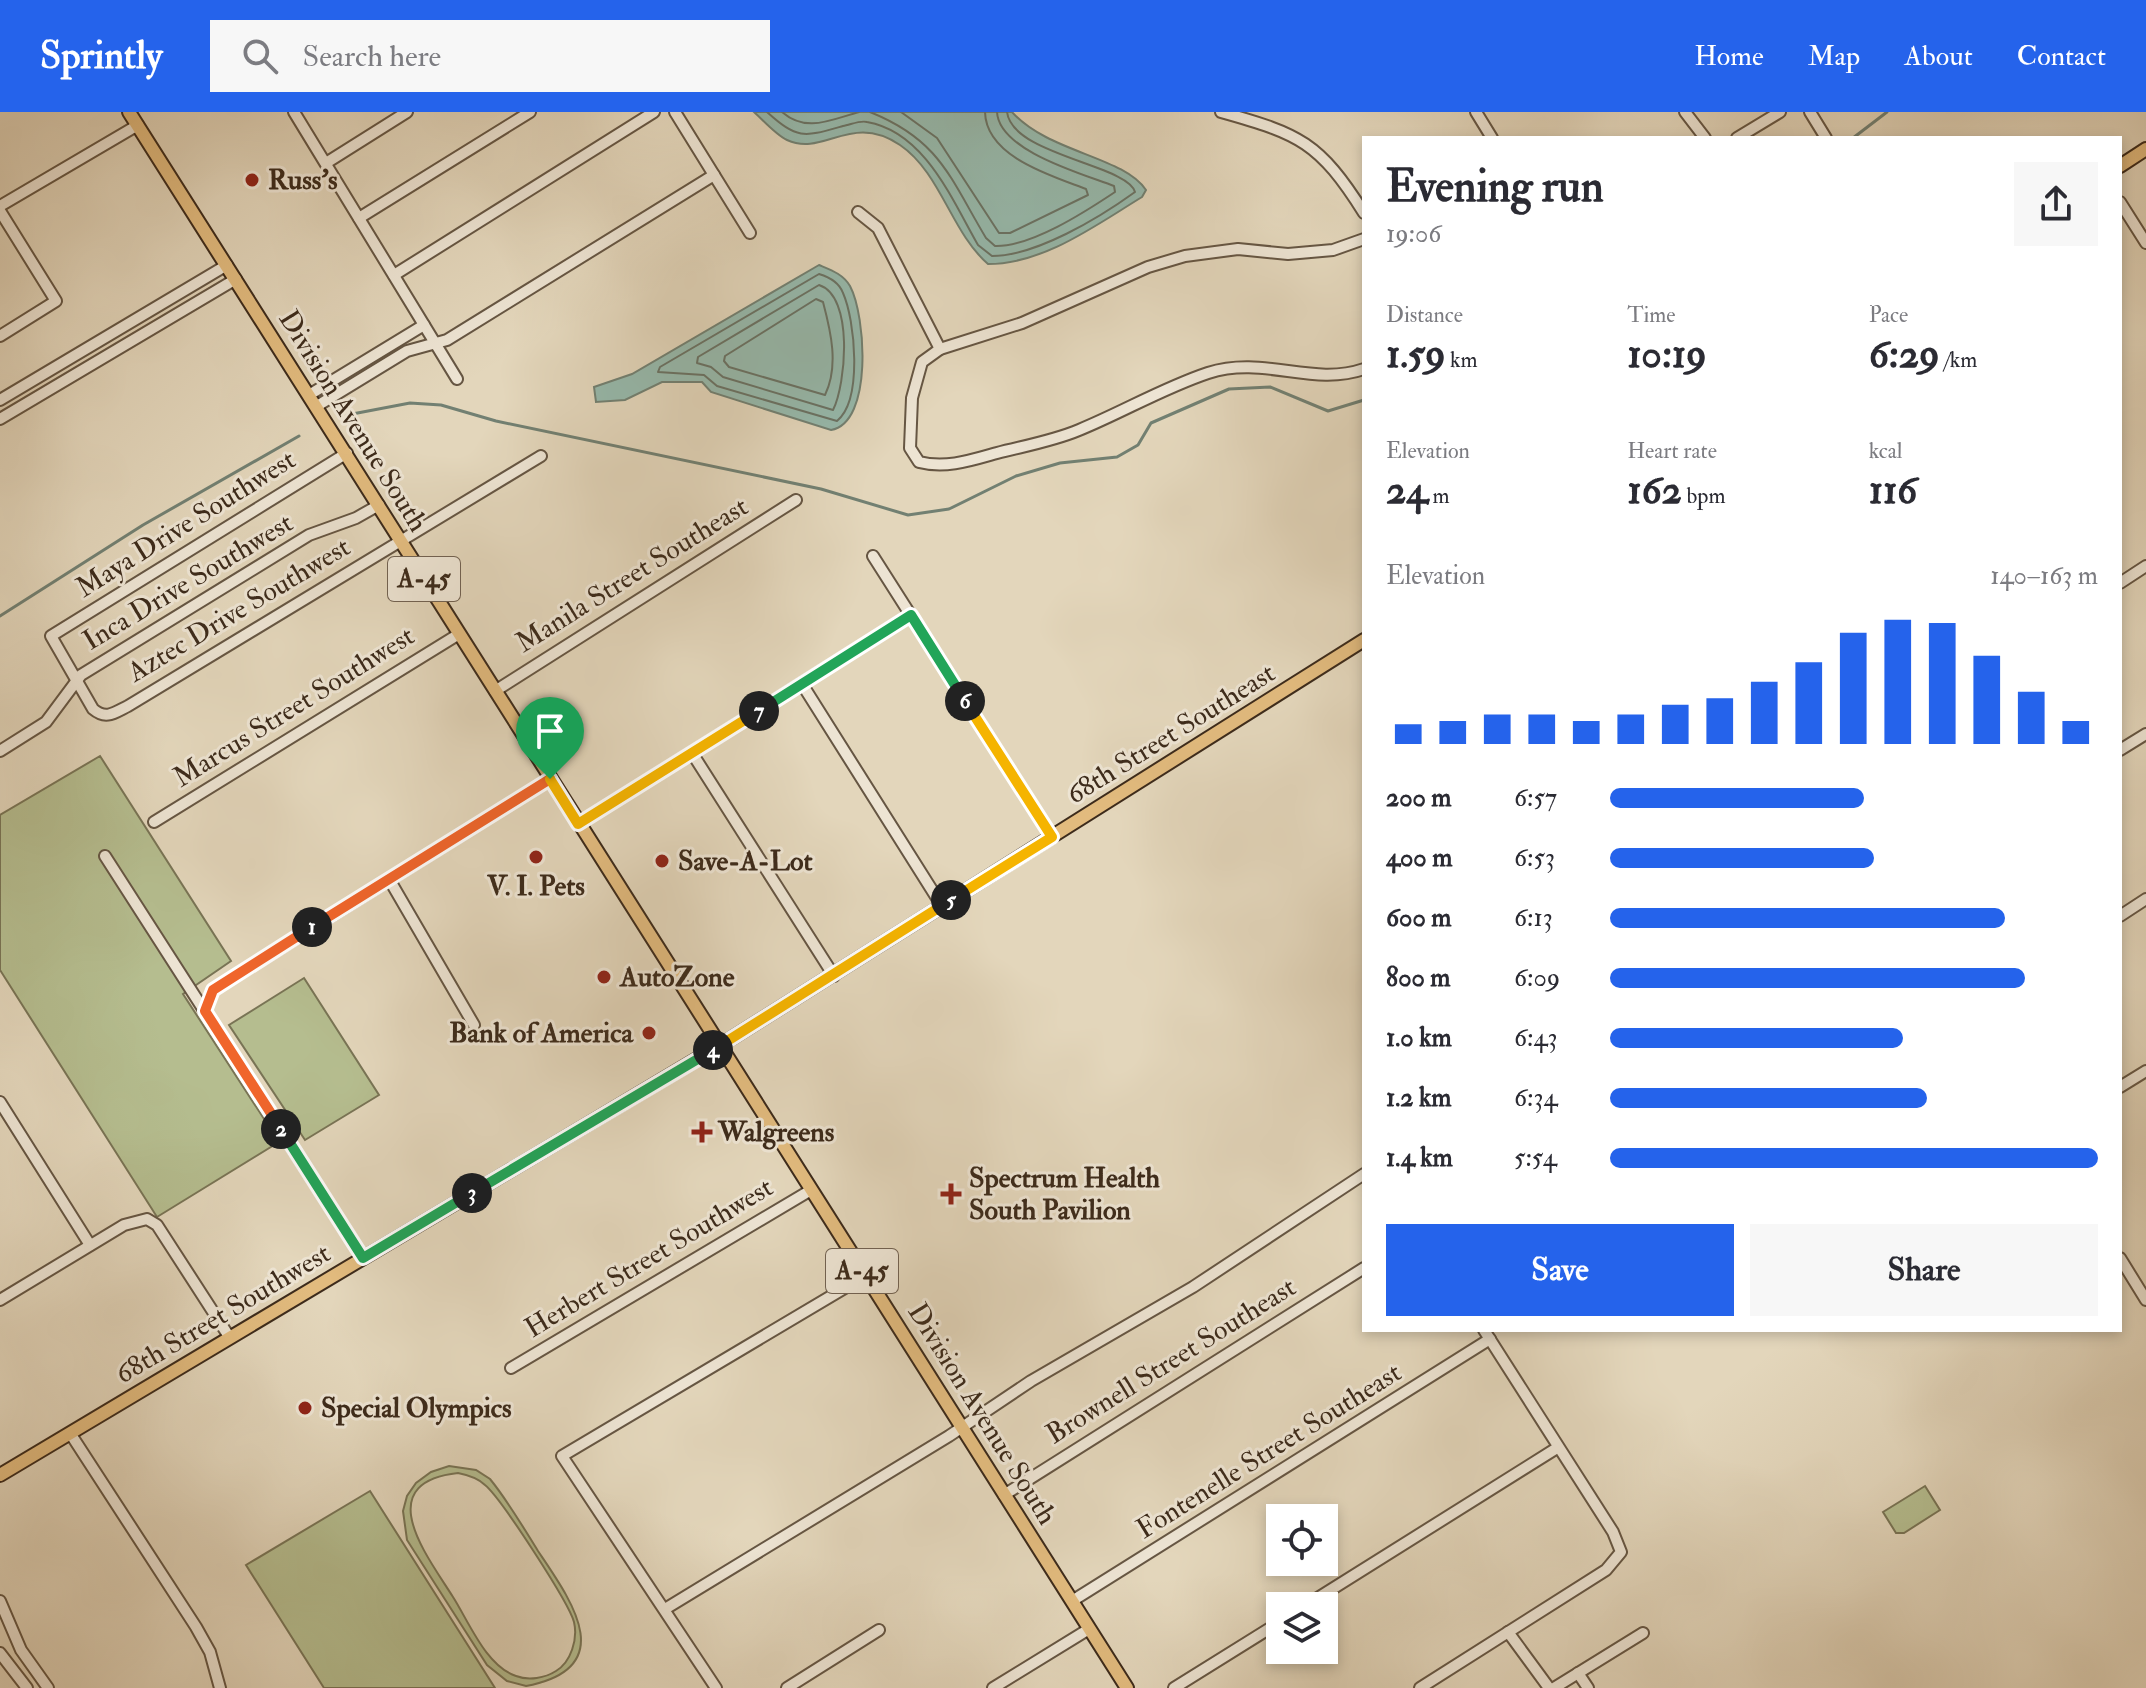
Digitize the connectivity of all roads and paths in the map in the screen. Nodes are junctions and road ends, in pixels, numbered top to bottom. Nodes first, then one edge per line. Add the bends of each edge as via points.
1 (129, 112) edge
2 (294, 112) edge
3 (407, 112) edge
4 (530, 112) edge
5 (654, 112) edge
6 (675, 112) edge
7 (1221, 112) edge
8 (1476, 112) edge
9 (1685, 112) edge
10 (1780, 112) edge
11 (1810, 112) edge
12 (138, 125) junction
13 (1491, 136) edge
14 (1703, 136) edge
15 (1740, 136) edge
16 (1825, 136) edge
17 (2146, 149) edge
18 (326, 163) junction
19 (2122, 165) edge
20 (714, 175) junction
21 (2122, 205) edge
22 (0, 208) edge
23 (1362, 210) edge
24 (858, 212) dead end
25 (359, 218) junction
26 (750, 233) dead end
27 (1362, 240) edge
28 (2146, 243) edge
29 (227, 265) junction
30 (394, 275) junction
31 (236, 279) junction
32 (424, 325) junction
33 (0, 336) edge
34 (435, 344) junction
35 (940, 349) junction
36 (1362, 370) edge
37 (457, 379) dead end
38 (309, 395) junction
39 (0, 400) edge
40 (317, 406) junction
41 (0, 419) edge
42 (347, 453) junction
43 (541, 456) dead end
44 (796, 500) dead end
45 (379, 505) junction
46 (401, 541) junction
47 (873, 556) dead end
48 (2146, 566) edge
49 (2122, 582) edge
50 (911, 615) junction
51 (459, 634) junction
52 (1362, 641) edge
53 (75, 682) junction
54 (802, 684) junction
55 (495, 691) junction
56 (2146, 734) edge
57 (2122, 749) edge
58 (0, 751) edge
59 (692, 753) junction
60 (550, 779) junction
61 (154, 822) dead end
62 (578, 824) junction
63 (1052, 837) junction
64 (105, 856) dead end
65 (389, 879) junction
66 (2146, 899) edge
67 (942, 906) junction
68 (2122, 915) edge
69 (834, 976) junction
70 (205, 1011) junction
71 (474, 1025) dead end
72 (718, 1047) junction
73 (2146, 1071) edge
74 (2122, 1086) edge
75 (0, 1102) edge
76 (1362, 1175) edge
77 (811, 1190) junction
78 (90, 1245) junction
79 (363, 1258) junction
80 (2122, 1261) edge
81 (1362, 1269) edge
82 (865, 1276) junction
83 (0, 1300) edge
84 (2146, 1300) edge
85 (1487, 1334) edge
86 (230, 1338) junction
87 (511, 1368) dead end
88 (960, 1428) junction
89 (70, 1433) junction
90 (1557, 1448) junction
91 (0, 1475) edge
92 (1004, 1495) junction
93 (1327, 1592) edge
94 (0, 1601) edge
95 (1072, 1601) junction
96 (665, 1609) junction
97 (1089, 1629) junction
98 (879, 1630) dead end
99 (1266, 1631) edge
100 (1508, 1632) junction
101 (1643, 1633) dead end
102 (13, 1634) junction
103 (0, 1640) edge
104 (0, 1653) edge
105 (1578, 1673) junction
106 (27, 1688) edge
107 (48, 1688) edge
108 (220, 1688) edge
109 (716, 1688) edge
110 (787, 1688) edge
111 (993, 1688) edge
112 (1127, 1688) edge
113 (1174, 1688) edge
114 (1420, 1688) edge
115 (1551, 1688) edge
116 (1588, 1688) edge

1 - 12 main road, Division Avenue South / A-45
2 - 18 street
3 - 18 street
4 - 25 street
5 - 30 street
6 - 20 street
7 - 23 street via 1277,128 1314,147
8 - 13 street
9 - 14 street
10 - 15 street
11 - 16 street
12 - 22 street
12 - 29 main road, Division Avenue South / A-45
17 - 19 main road
18 - 25 street
20 - 26 street
20 - 34 street
21 - 28 street
22 - 33 street via 56,301
24 - 35 street via 878,228
25 - 30 street
27 - 35 street via 1333,250 1288,254 1238,249 1185,256 1022,323
29 - 31 main road, Division Avenue South / A-45
29 - 39 street
30 - 32 street
31 - 38 main road, Division Avenue South / A-45
31 - 41 street
32 - 34 street
32 - 38 street
34 - 37 street
34 - 40 street via 407,351
35 - 36 street via 922,362 908,429 914,458 928,465 956,464 1077,432 1212,372 1260,365 1303,374 1344,375
38 - 40 main road, Division Avenue South / A-45
40 - 42 main road, Division Avenue South / A-45
42 - 45 main road, Division Avenue South / A-45
42 - 53 street, Maya Drive Southwest via 51,636
43 - 46 street, Aztec Drive Southwest
44 - 55 street, Manila Street Southeast
45 - 46 main road, Division Avenue South / A-45
45 - 53 street, Inca Drive Southwest via 309,535
46 - 51 main road, Division Avenue South / A-45
46 - 53 street, Aztec Drive Southwest via 109,716 101,716
47 - 50 street
48 - 49 street
50 - 54 street
50 - 63 street
51 - 55 main road, Division Avenue South / A-45
51 - 61 street, Marcus Street Southwest
52 - 63 main road, 68th Street Southeast
53 - 58 street, Inca Drive Southwest via 46,722
54 - 59 street
54 - 67 street
55 - 60 main road, Division Avenue South / A-45
56 - 57 street
59 - 62 street
59 - 69 street
60 - 62 main road, Division Avenue South / A-45
60 - 65 street
62 - 72 main road, Division Avenue South / A-45
63 - 67 main road, 68th Street Southeast
64 - 70 street
65 - 70 street via 213,990
65 - 71 street
66 - 68 street
67 - 69 main road, 68th Street Southeast
69 - 72 main road, 68th Street Southeast
70 - 79 street
72 - 77 main road, Division Avenue South / A-45
72 - 79 main road, 68th Street Southwest
73 - 74 street
75 - 78 street
76 - 88 street via 1193,1287
77 - 82 main road, Division Avenue South / A-45
77 - 87 street, Herbert Street Southwest
78 - 83 street
78 - 86 street via 124,1225 147,1219 164,1234
79 - 86 main road, 68th Street Southwest
80 - 84 street
81 - 92 street, Brownell Street Southeast
82 - 88 main road, Division Avenue South / A-45
82 - 96 street via 562,1456
85 - 90 street
85 - 95 street, Fontenelle Street Southeast
86 - 89 main road, 68th Street Southwest
88 - 92 main road, Division Avenue South / A-45
88 - 96 street
89 - 91 main road, 68th Street Southwest
89 - 108 street via 196,1627
90 - 93 street
90 - 100 street via 1621,1552 1606,1570
92 - 95 main road, Division Avenue South / A-45
94 - 102 street
95 - 97 main road, Division Avenue South / A-45
96 - 109 street
97 - 111 street
97 - 112 main road, Division Avenue South / A-45
98 - 110 street
99 - 113 street
100 - 114 street
100 - 115 street
101 - 105 street
102 - 103 street
102 - 107 street
104 - 106 street
105 - 115 street
105 - 116 street

